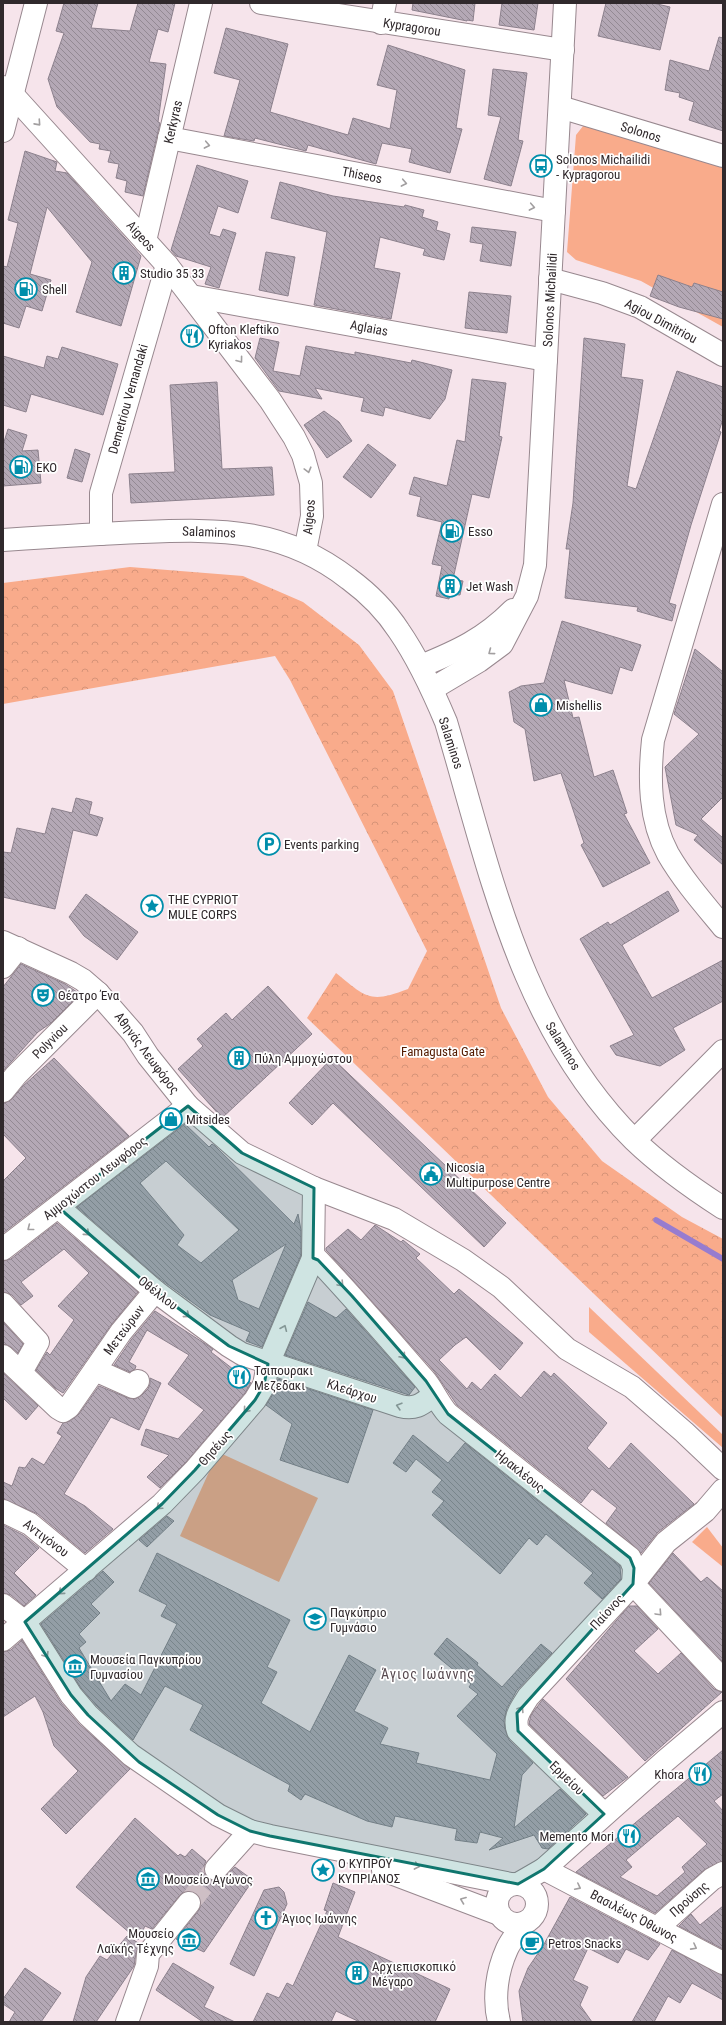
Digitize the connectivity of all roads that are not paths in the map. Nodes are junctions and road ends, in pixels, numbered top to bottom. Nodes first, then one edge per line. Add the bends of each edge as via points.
1 (36, 3) edge
2 (201, 3) edge
3 (261, 3) edge
4 (565, 3) edge
5 (383, 13) edge
6 (563, 50) junction
7 (7, 91) edge
8 (560, 107) junction
9 (3, 131) edge
10 (169, 138) junction
11 (723, 156) edge
12 (554, 211) junction
13 (145, 241) junction
14 (167, 265) junction
15 (550, 279) junction
16 (191, 296) junction
17 (723, 354) edge
18 (546, 360) junction
19 (723, 504) edge
20 (101, 534) junction
21 (3, 540) edge
22 (716, 549) edge
23 (305, 551) junction
24 (527, 596) junction
25 (421, 666) junction
26 (432, 690) junction
27 (723, 927) edge
28 (10, 945) edge
29 (3, 967) edge
30 (98, 993) junction
31 (723, 1051) edge
32 (3, 1091) edge
33 (188, 1106) junction
34 (635, 1140) junction
35 (314, 1188) junction
36 (58, 1207) junction
37 (723, 1208) edge
38 (3, 1249) edge
39 (313, 1258) junction
40 (155, 1291) junction
41 (3, 1304) edge
42 (3, 1356) edge
43 (268, 1364) junction
44 (95, 1370) junction
45 (21, 1372) junction
46 (138, 1382) dead end
47 (434, 1395) junction
48 (723, 1469) edge
49 (723, 1490) edge
50 (3, 1512) edge
51 (86, 1570) junction
52 (632, 1584) junction
53 (3, 1605) edge
54 (26, 1622) junction
55 (3, 1640) edge
56 (723, 1680) edge
57 (723, 1712) edge
58 (529, 1741) joint
59 (604, 1814) junction
60 (250, 1831) junction
61 (324, 1848) junction
62 (216, 1869) tunnel mouth
63 (544, 1869) junction
64 (723, 1873) edge
65 (515, 1884) junction
66 (537, 1901) junction
67 (189, 1904) tunnel mouth
68 (509, 1919) junction
69 (657, 1928) junction
70 (723, 1963) edge
71 (127, 2022) edge
72 (499, 2022) edge

1 - 7 street
2 - 10 street, Kerkyras
3 - 5 street, Kypragorou
4 - 6 street, Solonos Michailidi
5 - 6 street, Kypragorou
6 - 8 street, Solonos Michailidi
7 - 9 street
7 -> 13 street, Aigeos
8 - 11 street, Solonos
8 - 12 street, Solonos Michailidi
10 -> 12 street, Thiseos
10 - 13 street, Kerkyras
12 - 15 street, Solonos Michailidi
13 - 14 street, Aigeos
14 - 16 street, Aigeos
14 - 20 street, Demetriou Vernandaki via 101,493
15 - 17 street, Agiou Dimitriou via 602,293 640,307
15 - 18 street, Solonos Michailidi
16 - 18 street, Aglaias
16 -> 23 street, Aigeos via 270,400 303,455 310,479 312,501
18 - 24 street, Solonos Michailidi via 535,565
19 - 22 street
20 - 21 street, Salaminos
20 - 23 street, Salaminos via 179,531 235,533 283,542
22 - 27 street via 653,740 650,773 658,829 668,853
23 - 25 street, Salaminos via 321,558 339,571 380,606 399,630
24 - 25 street via 498,625 466,647
24 -> 26 street, Solonos Michailidi via 502,644
25 - 26 street, Salaminos
26 - 34 street, Salaminos via 446,722 510,936 536,1001 553,1034 586,1083 608,1112
28 - 29 street
28 - 30 street, Αθηνάς Λεωφόρος via 71,973
30 - 32 street, Polyviou
30 - 33 street, Αθηνάς Λεωφόρος via 133,1033
31 - 34 street
33 - 35 street, Αθηνάς Λεωφόρος via 242,1153
33 - 36 street, Αμμοχώστου Λεωφόρος
34 - 37 street, Salaminos via 685,1183
35 - 39 street, Θησέως
35 - 48 street, Αθηνάς Λεωφόρος via 394,1219 501,1286 567,1349 632,1387
36 -> 38 street, Αμμοχώστου Λεωφόρος
36 -> 40 street, Οθέλλου
43 -> 39 street, Θησέως
39 -> 47 street, Ηρακλέους via 318,1260 352,1296 426,1381
40 -> 43 street, Οθέλλου via 229,1346
40 - 44 street, Μετεώρων via 121,1332
41 - 45 street via 38,1342
42 - 45 street, Μετεώρων
47 -> 43 street, Κλεάρχου via 417,1407 410,1408
43 -> 51 street, Θησέως via 264,1385 255,1400 195,1470 162,1504
44 - 45 street, Μετεώρων via 69,1407 63,1411
44 - 46 street, Μετεώρων via 133,1387
47 - 52 street, Ηρακλέους via 448,1414 630,1558 634,1568
49 - 52 street, Παίονος via 705,1511 666,1542
50 - 51 street, Αντιγόνου via 30,1524
51 -> 54 street, Θησέως
52 -> 56 street
58 -> 52 street, Παίονος via 518,1731 515,1723 517,1713 528,1697
53 - 54 street
54 - 55 street, Θησέως
54 -> 60 street via 71,1695 88,1715 218,1815
57 - 59 street
58 - 59 street, Ερμείου
59 - 63 street
60 - 61 street
60 - 62 street
61 -> 65 street
68 -> 61 street
63 - 65 street
63 - 66 street
63 -> 69 street, Βασιλέως Όθωνος
64 - 69 street, Προύσης via 712,1879
65 - 66 street via 531,1889
65 - 68 street via 505,1887 497,1899
66 - 68 street via 534,1914
67 - 71 street via 148,1954 147,1966
68 - 72 street via 507,1948 498,1979 496,2000
69 -> 70 street, Βασιλέως Όθωνος

